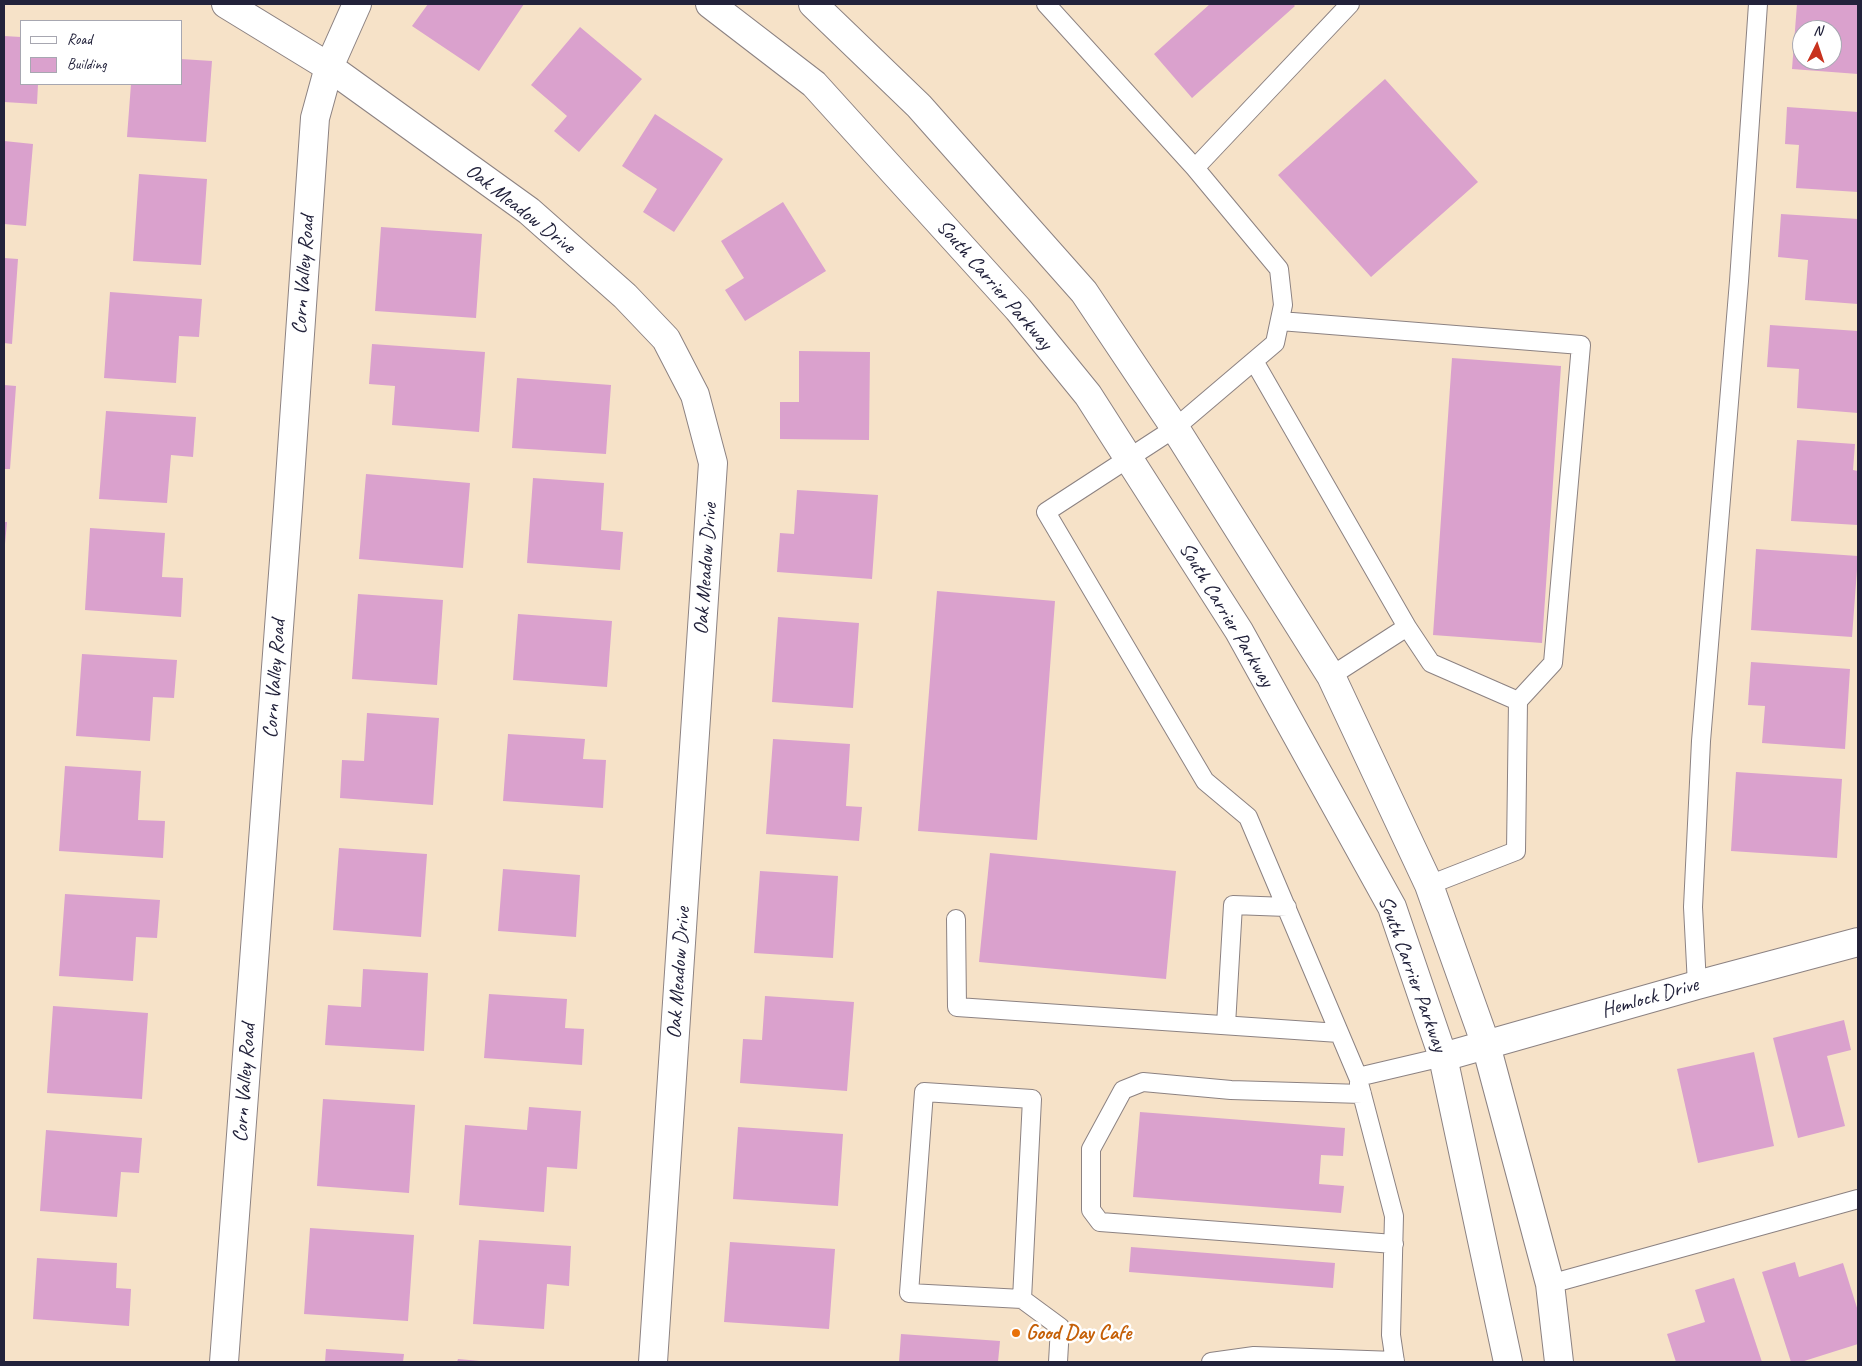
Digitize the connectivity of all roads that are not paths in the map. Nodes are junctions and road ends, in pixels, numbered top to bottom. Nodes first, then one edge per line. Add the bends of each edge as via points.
1 (226, 4) edge
2 (358, 4) edge
3 (710, 4) edge
4 (1046, 4) edge
5 (1350, 4) edge
6 (1758, 4) edge
7 (816, 5) edge
8 (329, 66) junction
9 (1195, 168) junction
10 (1280, 321) junction
11 (1254, 361) junction
12 (1175, 428) junction
13 (1128, 458) junction
14 (1407, 627) junction
15 (1331, 676) junction
16 (1518, 701) junction
17 (1429, 885) junction
18 (1287, 908) junction
19 (956, 919) dead end
20 (1858, 942) edge
21 (1697, 985) junction
22 (1226, 1025) junction
23 (1339, 1033) junction
24 (1486, 1045) junction
25 (1443, 1057) junction
26 (1358, 1077) junction
27 (1362, 1094) junction
28 (1858, 1199) edge
29 (1394, 1244) junction
30 (1550, 1284) junction
31 (1022, 1299) junction
32 (224, 1362) edge
33 (653, 1362) edge
34 (1058, 1362) edge
35 (1212, 1362) edge
36 (1395, 1362) edge
37 (1508, 1362) edge
38 (1559, 1362) edge

1 - 8 street, Oak Meadow Drive
2 - 8 street, Corn Valley Road
3 - 13 street, South Carrier Parkway via 814,84 1018,309 1088,395
4 - 9 lane
5 - 9 lane
6 - 21 lane via 1701,741 1693,907
7 - 12 street via 919,106 1084,292
8 - 32 street, Corn Valley Road via 314,118
8 - 33 street, Oak Meadow Drive via 529,211 625,296 666,339 695,395 713,463
9 - 10 lane via 1279,269 1283,305
10 - 11 lane via 1275,343
10 - 16 lane via 1581,345 1552,663
11 - 12 lane
11 - 14 lane
12 - 13 lane
12 - 15 street
13 - 18 lane via 1046,512 1205,781 1248,817
13 - 25 street, South Carrier Parkway via 1239,631 1392,907
14 - 15 lane
14 - 16 lane via 1432,663
15 - 17 street
16 - 17 lane via 1516,851
17 - 24 street
18 - 22 lane via 1234,905
18 - 23 lane
19 - 22 lane via 957,1007
20 - 21 street, Hemlock Drive
21 - 24 street, Hemlock Drive
22 - 23 lane
23 - 26 lane
24 - 25 street, Hemlock Drive
24 - 30 street
25 - 26 lane
25 - 37 street, South Carrier Parkway
26 - 27 lane
27 - 29 lane via 1394,1216
27 - 29 lane via 1231,1090 1143,1082 1123,1090 1091,1149 1090,1210 1100,1222
28 - 30 lane
29 - 36 lane via 1391,1335
30 - 38 street
31 - 31 lane via 1032,1098 924,1092 908,1293
31 - 34 lane via 1060,1327
35 - 36 lane via 1254,1356

